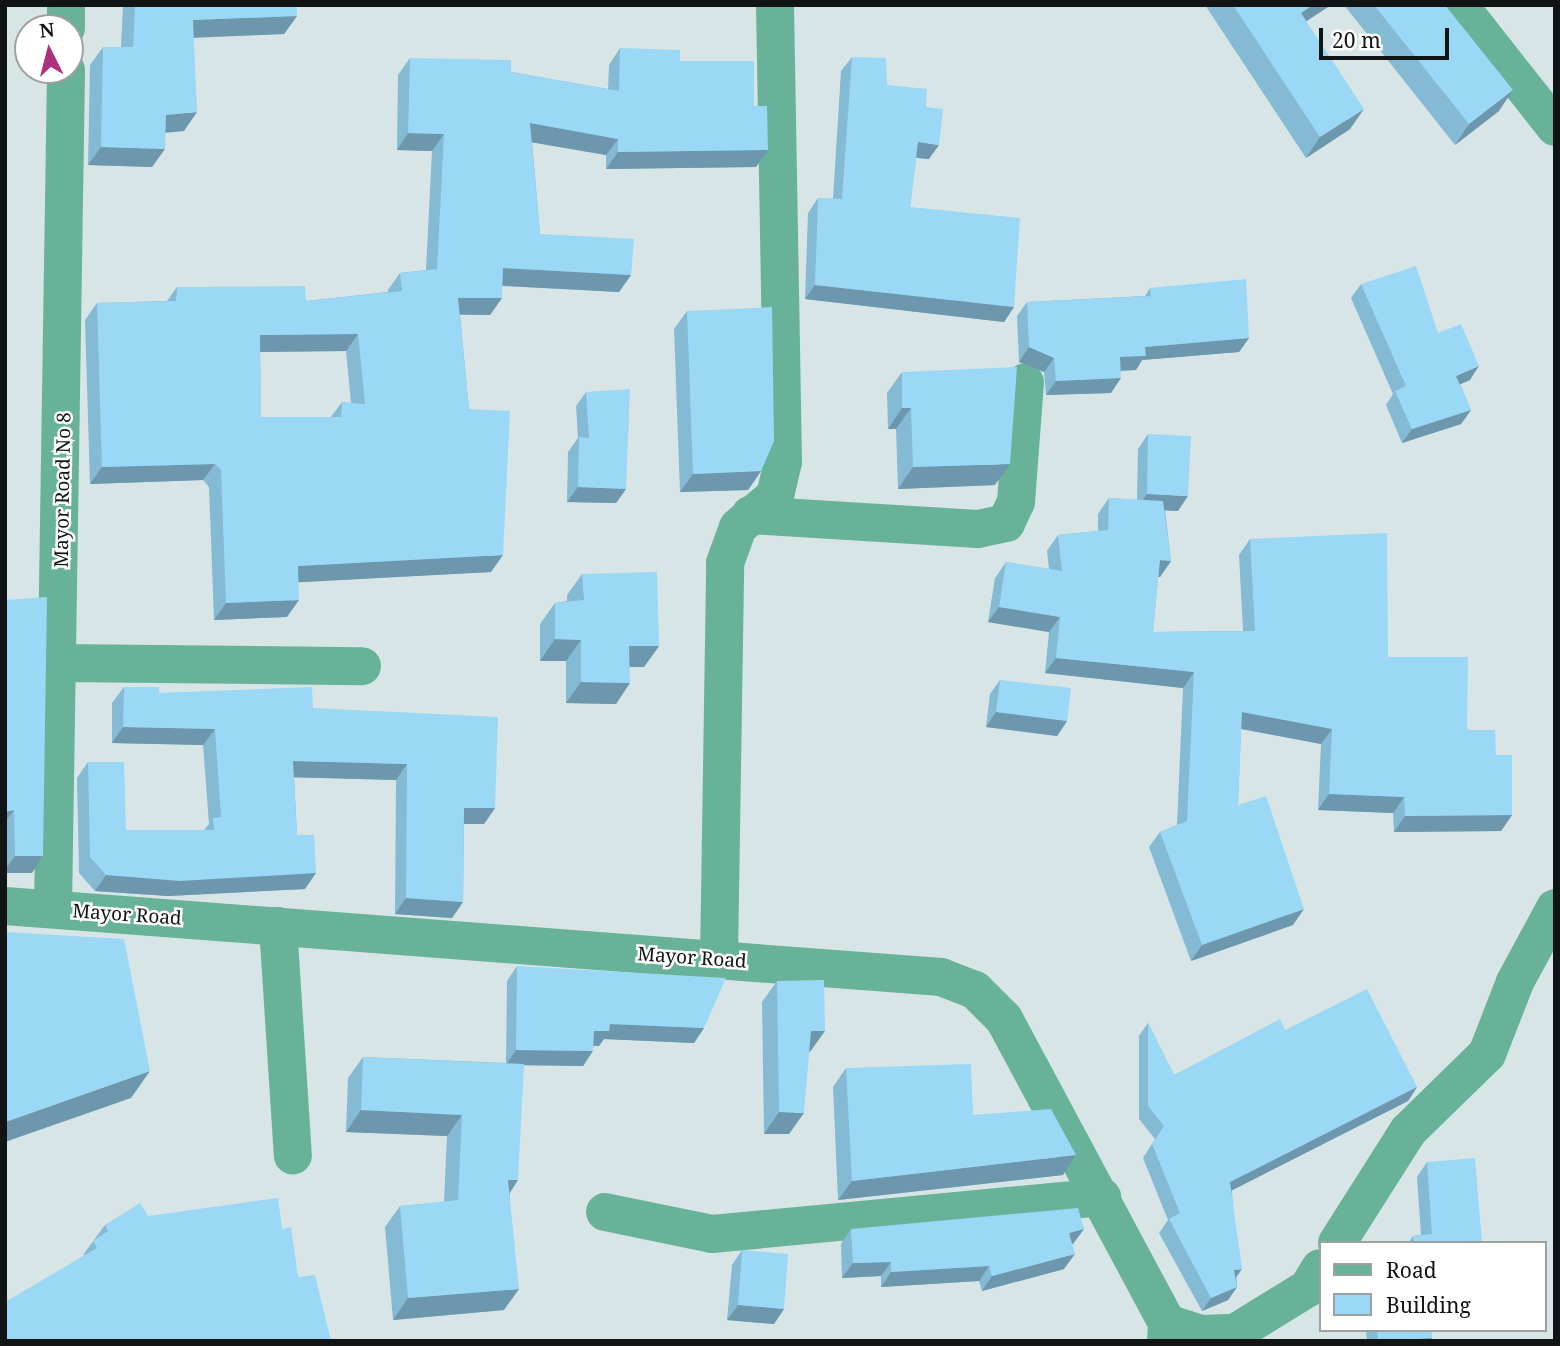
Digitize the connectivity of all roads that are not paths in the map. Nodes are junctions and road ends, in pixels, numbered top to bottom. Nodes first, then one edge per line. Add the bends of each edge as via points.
1 (775, 5) edge
2 (1459, 5) edge
3 (66, 84) edge
4 (1555, 127) edge
5 (1025, 382) dead end
6 (750, 515) junction
7 (60, 663) junction
8 (362, 666) dead end
9 (5, 906) edge
10 (1555, 908) edge
11 (53, 909) junction
12 (278, 926) junction
13 (719, 960) junction
14 (293, 1156) dead end
15 (1102, 1197) junction
16 (605, 1212) dead end
17 (1338, 1241) edge
18 (1318, 1271) edge
19 (1167, 1332) edge

1 - 6 street via 783,462 775,496
2 - 4 street
3 - 7 street, Mayor Road No 8
5 - 6 street via 1016,502 1006,523 978,529
6 - 13 street via 738,527 725,563
7 - 8 street
7 - 11 street, Mayor Road No 8
9 - 11 street, Mayor Road
10 - 17 street via 1487,1054 1408,1131
11 - 12 street, Mayor Road
12 - 13 street, Mayor Road
12 - 14 street
13 - 15 street, Mayor Road via 941,978 975,990 1004,1019
15 - 16 street via 712,1234
15 - 19 street, Mayor Road
18 - 19 street via 1308,1288 1235,1333

